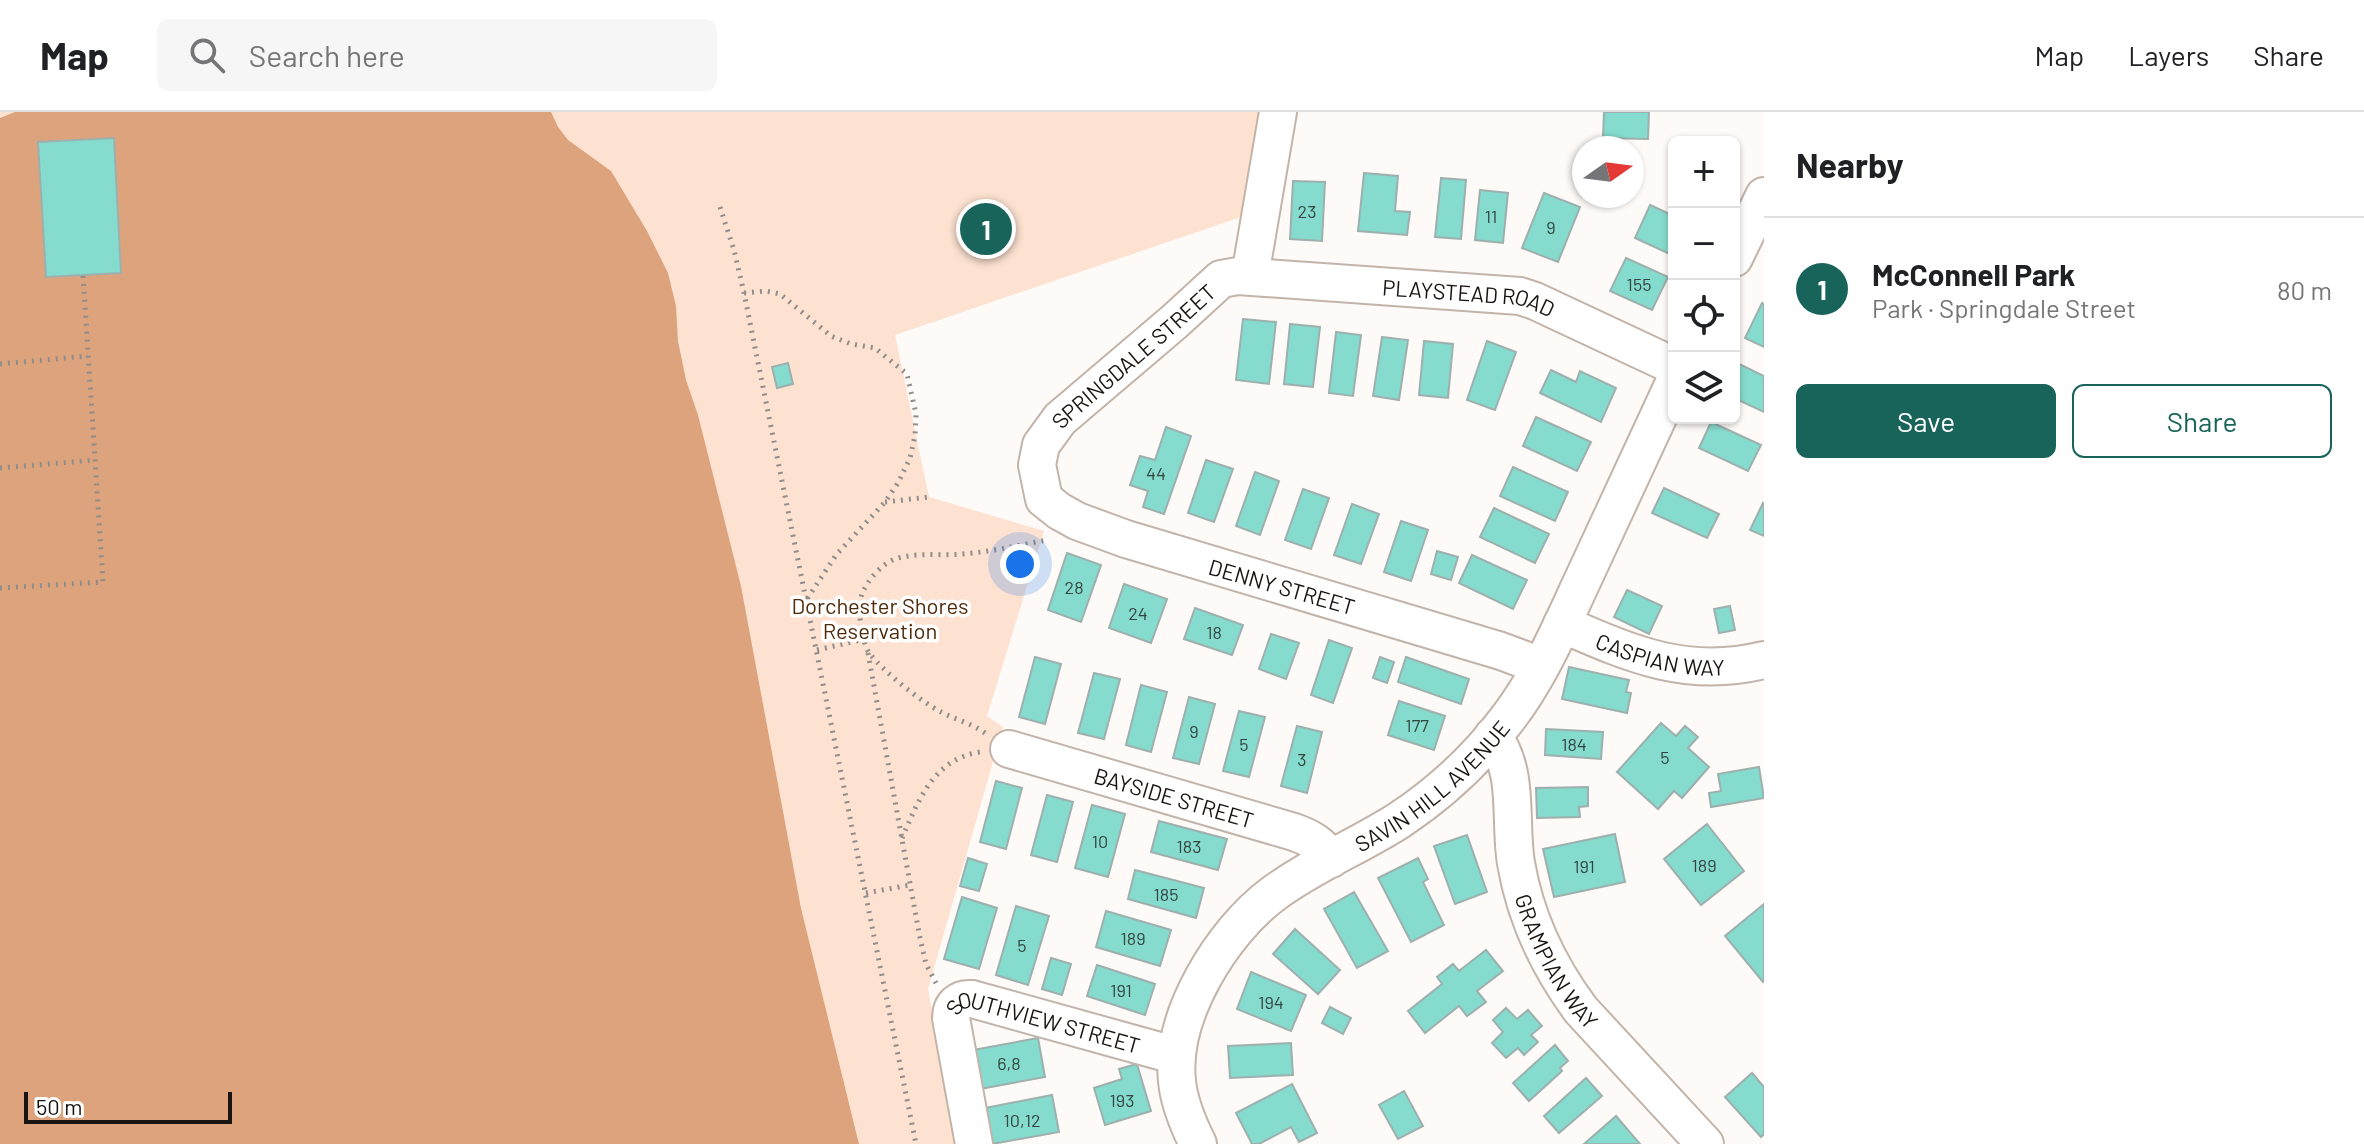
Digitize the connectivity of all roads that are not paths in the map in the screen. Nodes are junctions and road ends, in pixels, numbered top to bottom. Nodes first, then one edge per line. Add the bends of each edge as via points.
1 (1278, 112) edge
2 (1764, 196) edge
3 (1740, 246) edge
4 (1250, 276) junction
5 (1668, 363) edge
6 (1668, 396) edge
7 (1050, 497) joint
8 (1562, 624) junction
9 (1541, 666) junction
10 (1762, 667) edge
11 (1493, 736) junction
12 (1009, 749) road end
13 (1331, 859) junction
14 (1177, 1054) junction
15 (974, 1144) edge
16 (1198, 1144) edge
17 (1705, 1144) edge

1 - 4 street
2 - 3 street
4 - 5 street, PLAYSTEAD ROAD via 1520,296
4 - 7 street, SPRINGDALE STREET via 1221,279 1060,419 1041,445 1037,465
6 - 8 street, SAVIN HILL AVENUE
7 - 9 street, DENNY STREET via 1077,521 1158,550
8 - 9 street, SAVIN HILL AVENUE
8 - 10 street, CASPIAN WAY via 1667,664
9 - 11 street, SAVIN HILL AVENUE
11 - 13 street, SAVIN HILL AVENUE via 1418,807
11 - 17 street, GRAMPIAN WAY via 1511,778 1520,885 1550,961 1600,1034
12 - 13 street, BAYSIDE STREET via 1294,832 1315,841
13 - 14 street, SAVIN HILL AVENUE via 1270,897 1234,933 1193,1000
14 - 15 street, SOUTHVIEW STREET via 964,999 955,1004 951,1018
14 - 16 street, SAVIN HILL AVENUE via 1180,1099

